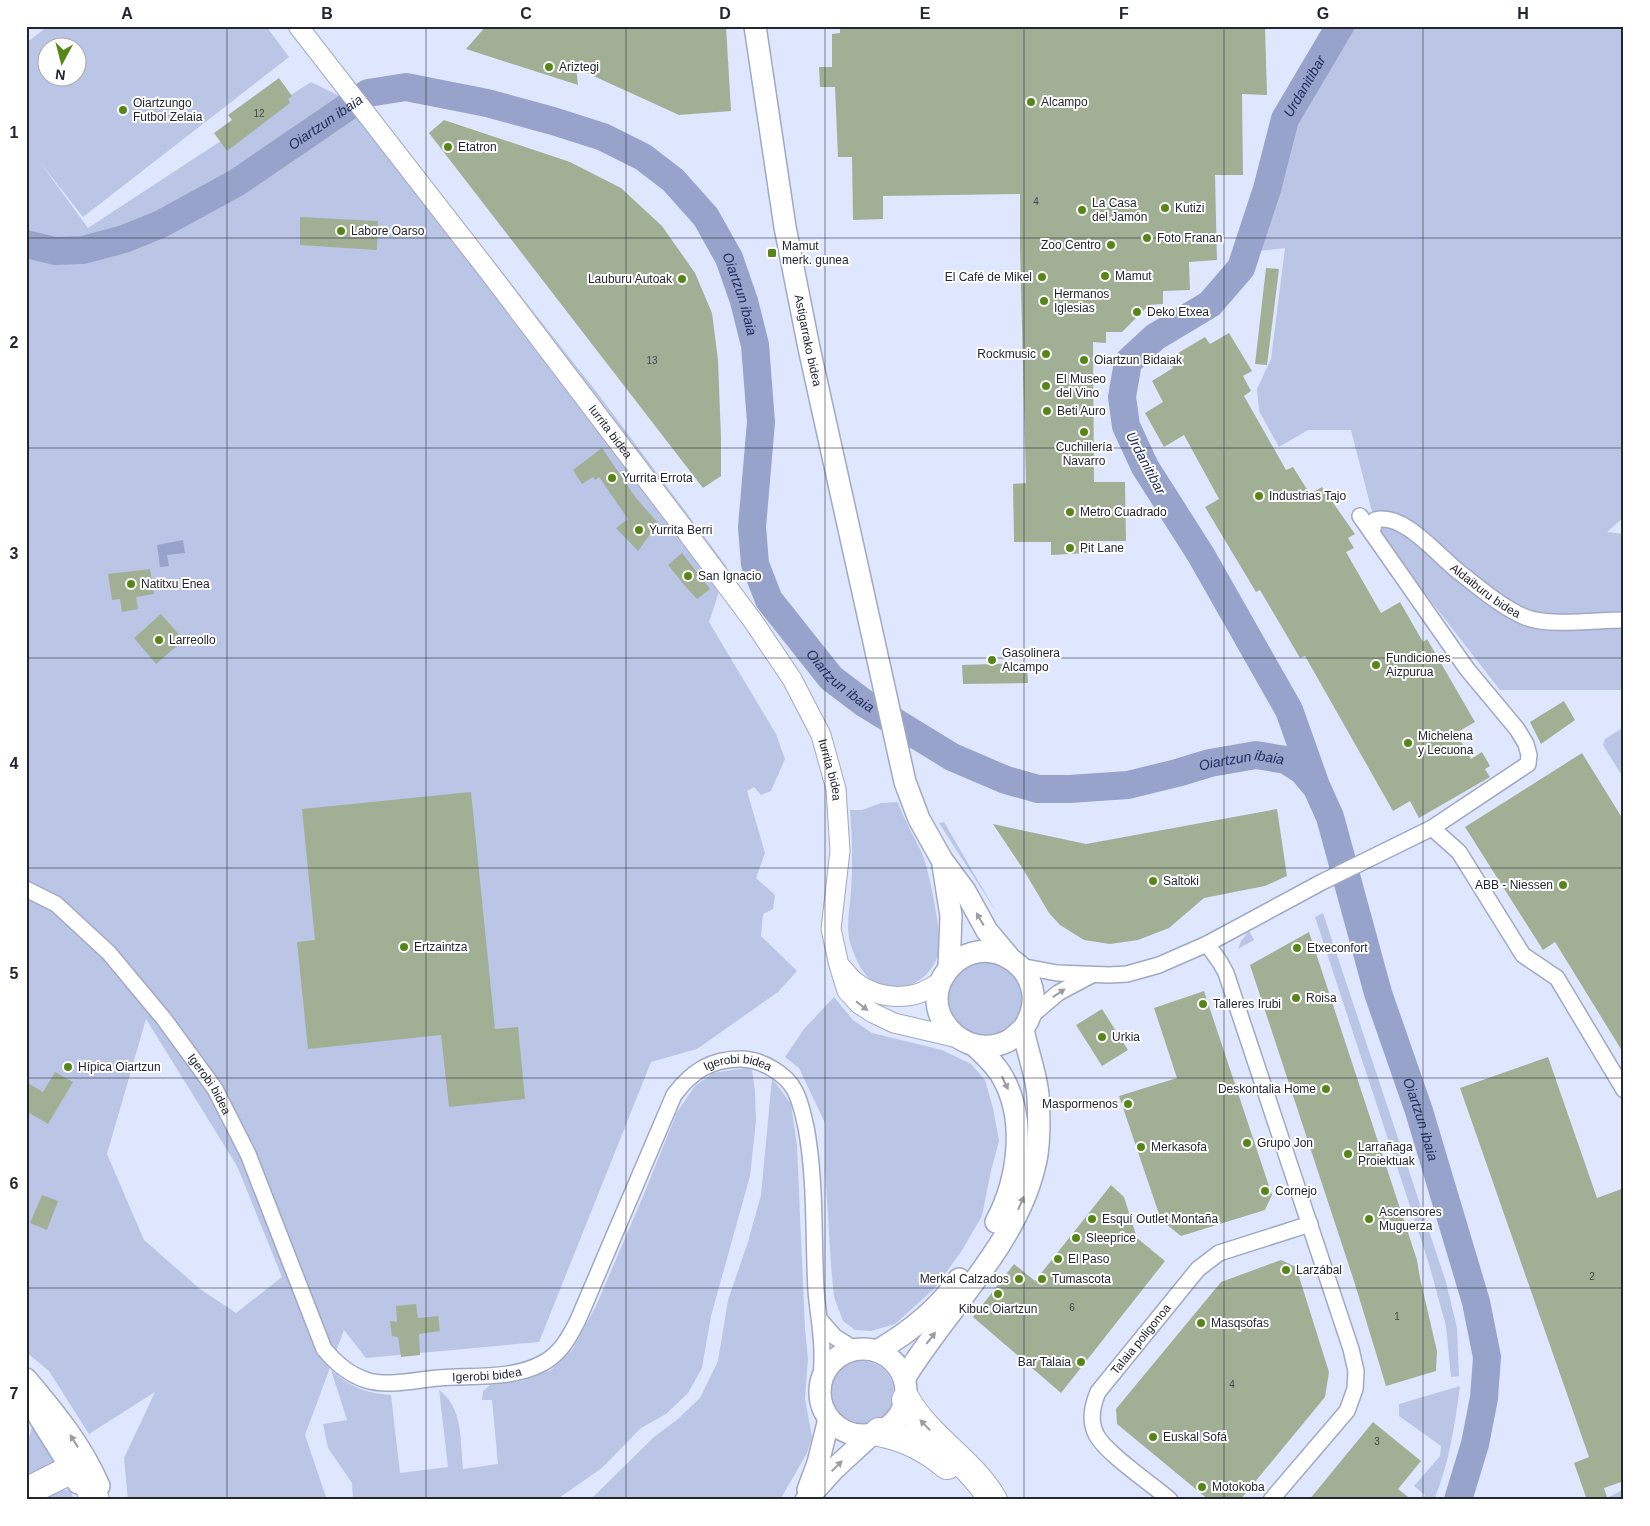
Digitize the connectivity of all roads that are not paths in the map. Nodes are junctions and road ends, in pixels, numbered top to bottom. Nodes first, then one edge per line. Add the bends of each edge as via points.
1 (298, 26) edge
2 (755, 26) edge
3 (1360, 516) dead end
4 (1372, 533) junction
5 (1624, 620) edge
6 (1432, 828) junction
7 (942, 860) junction
8 (26, 889) edge
9 (1207, 944) junction
10 (1015, 962) junction
11 (839, 965) junction
12 (945, 974) junction
13 (1092, 975) junction
14 (1026, 1023) junction
15 (966, 1042) junction
16 (1624, 1090) edge
17 (1310, 1224) junction
18 (820, 1320) junction
19 (856, 1350) junction
20 (877, 1351) junction
21 (26, 1380) edge
22 (821, 1382) junction
23 (905, 1389) junction
24 (26, 1397) edge
25 (828, 1419) junction
26 (875, 1434) junction
27 (73, 1471) junction
28 (26, 1492) edge
29 (85, 1500) edge
30 (95, 1500) edge
31 (104, 1500) edge
32 (805, 1500) edge
33 (974, 1500) edge
34 (993, 1500) edge
35 (1170, 1500) edge
36 (1271, 1500) edge

1 - 11 street, Iurrita bidea via 682,526 753,621 806,704 821,735 836,789 840,851 831,928
2 - 7 main road, Astigarrako bidea via 785,226 809,348 901,764 914,806
3 - 4 street
4 - 5 street, Aldaiburu bidea via 1376,520 1382,518 1404,526 1505,607 1527,618 1556,622
4 - 6 street via 1467,668 1517,729 1529,755 1528,764 1518,772
6 - 9 street
6 - 16 street via 1459,852 1522,955 1557,978
10 -> 7 main road via 988,931
7 - 12 main road via 951,916
8 - 18 street, Igerobi bidea via 56,904 109,953 164,1019 215,1089 248,1154 324,1349 351,1374 368,1381 396,1383 495,1375 525,1370 558,1353 569,1339 674,1095 695,1073 722,1060 751,1059 768,1067 784,1077 801,1104 811,1154
9 - 13 street via 1143,970
9 - 17 street via 1226,973
10 - 12 main road via 997,952 971,953 959,959
10 - 13 street via 1056,973
10 - 14 main road via 1028,977 1033,990 1033,1004
11 - 12 street via 862,986 877,994 899,998 931,989
11 -> 15 street, Iurrita bidea via 847,991 873,1014 894,1023
12 - 15 main road via 937,997 939,1012 946,1027
14 -> 13 street via 1058,993
14 - 15 main road via 1009,1040 992,1046
23 -> 14 main road via 917,1358 997,1249 1017,1212 1033,1170 1038,1136 1038,1093
15 -> 20 main road via 1002,1076 1012,1100 1016,1147 1008,1195 1003,1210 956,1283 911,1330
17 - 35 street, Talaia poligonoa via 1219,1254 1198,1269 1098,1392 1092,1405 1092,1418 1103,1445
17 - 36 street via 1350,1349 1356,1371 1355,1389 1347,1411
18 - 19 street via 835,1337
18 - 22 street, Igerobi bidea
19 - 20 main road
19 - 22 main road via 837,1357
20 - 23 main road via 894,1362
31 -> 21 main road via 71,1435
22 - 25 main road via 820,1401
23 - 26 main road via 903,1410 897,1419
34 -> 23 highway via 974,1474 919,1420
24 - 27 main road
25 - 26 main road via 852,1434
25 - 32 main road
32 -> 26 main road via 834,1469
26 - 33 highway via 901,1438 926,1449 950,1468
27 - 28 highway
27 - 29 main road
27 - 30 highway via 85,1476

